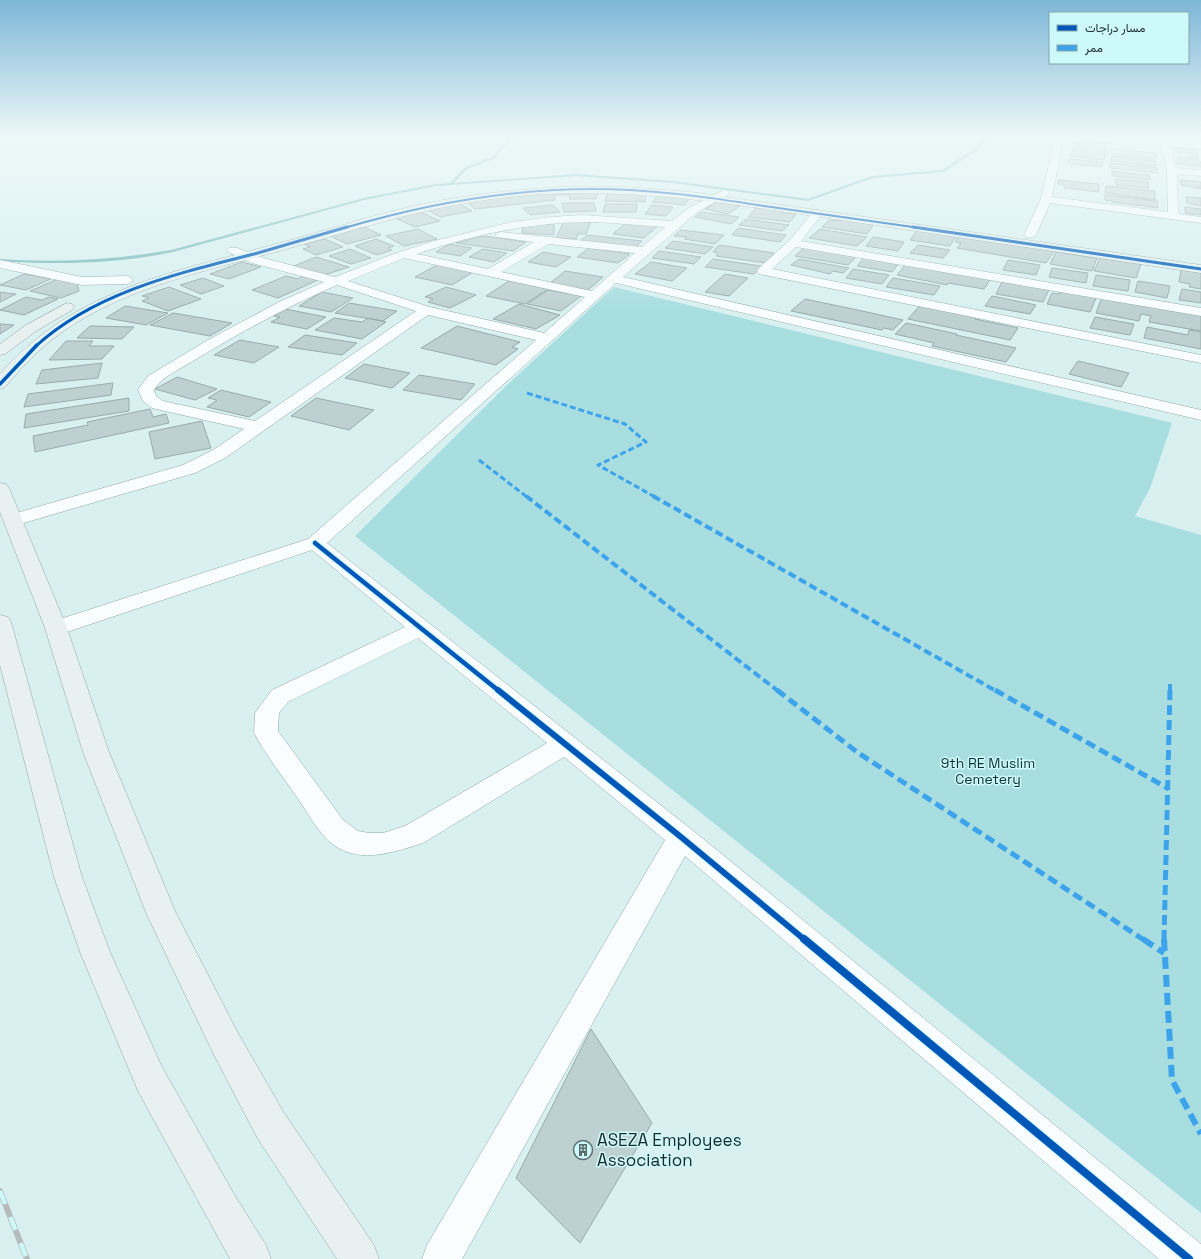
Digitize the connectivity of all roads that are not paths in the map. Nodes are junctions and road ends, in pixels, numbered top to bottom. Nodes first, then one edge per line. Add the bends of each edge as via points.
1 (452, 195) edge
2 (497, 195) edge
3 (714, 195) edge
4 (719, 195) junction
5 (1047, 195) edge
6 (1173, 195) edge
7 (1046, 199) junction
8 (818, 213) junction
9 (1173, 216) junction
10 (1201, 220) edge
11 (674, 225) junction
12 (478, 232) junction
13 (1030, 236) junction
14 (546, 240) junction
15 (793, 243) junction
16 (233, 250) junction
17 (646, 251) junction
18 (248, 255) junction
19 (404, 255) junction
20 (1201, 261) edge
21 (0, 264) edge
22 (1201, 269) edge
23 (490, 272) junction
24 (616, 279) junction
25 (128, 280) junction
26 (82, 281) junction
27 (336, 281) junction
28 (594, 296) junction
29 (78, 301) dead end
30 (426, 310) junction
31 (1201, 312) edge
32 (548, 338) junction
33 (0, 351) edge
34 (1201, 359) edge
35 (0, 384) edge
36 (1201, 415) edge
37 (258, 427) junction
38 (0, 488) edge
39 (13, 520) junction
40 (315, 543) junction
41 (0, 622) edge
42 (422, 627) junction
43 (56, 628) junction
44 (566, 744) junction
45 (681, 837) junction
46 (252, 1259) edge
47 (360, 1259) edge
48 (441, 1259) edge
49 (1189, 1259) edge

1 - 16 street via 396,206
2 - 18 street via 402,212
3 - 4 street
4 - 8 street
4 - 11 street
4 - 13 street
5 - 7 street
6 - 9 street
7 - 9 street
7 - 13 street
8 - 15 street
8 - 22 street
9 - 10 street
11 - 12 street via 579,219 527,223
11 - 17 street
12 - 14 street
12 - 19 street
13 - 20 street
14 - 17 street
14 - 23 street
15 - 31 street
15 - 34 street via 763,271
16 - 18 street
16 - 25 street
17 - 24 street
18 - 27 street via 260,261
18 - 35 street via 145,286 69,321 22,359
19 - 23 street
19 - 27 street
21 - 26 street
23 - 28 street
24 - 28 street
24 - 36 street
25 - 26 street
25 - 26 street via 97,292
27 - 30 street
27 - 37 street via 249,323 153,379 146,390 149,398 158,405
28 - 32 street
29 - 33 street via 31,328
30 - 32 street
30 - 37 street
32 - 40 street
37 - 39 street via 220,454 189,469
38 - 39 street
39 - 43 street
40 - 42 street
40 - 43 street
41 - 46 street via 68,877 95,952 150,1079
42 - 44 street
42 - 44 street via 280,696 268,709 264,721 266,734 333,828 352,842 369,844 383,844 413,835
43 - 47 street via 96,752 182,959 271,1126
44 - 45 street
45 - 48 street
45 - 49 street

